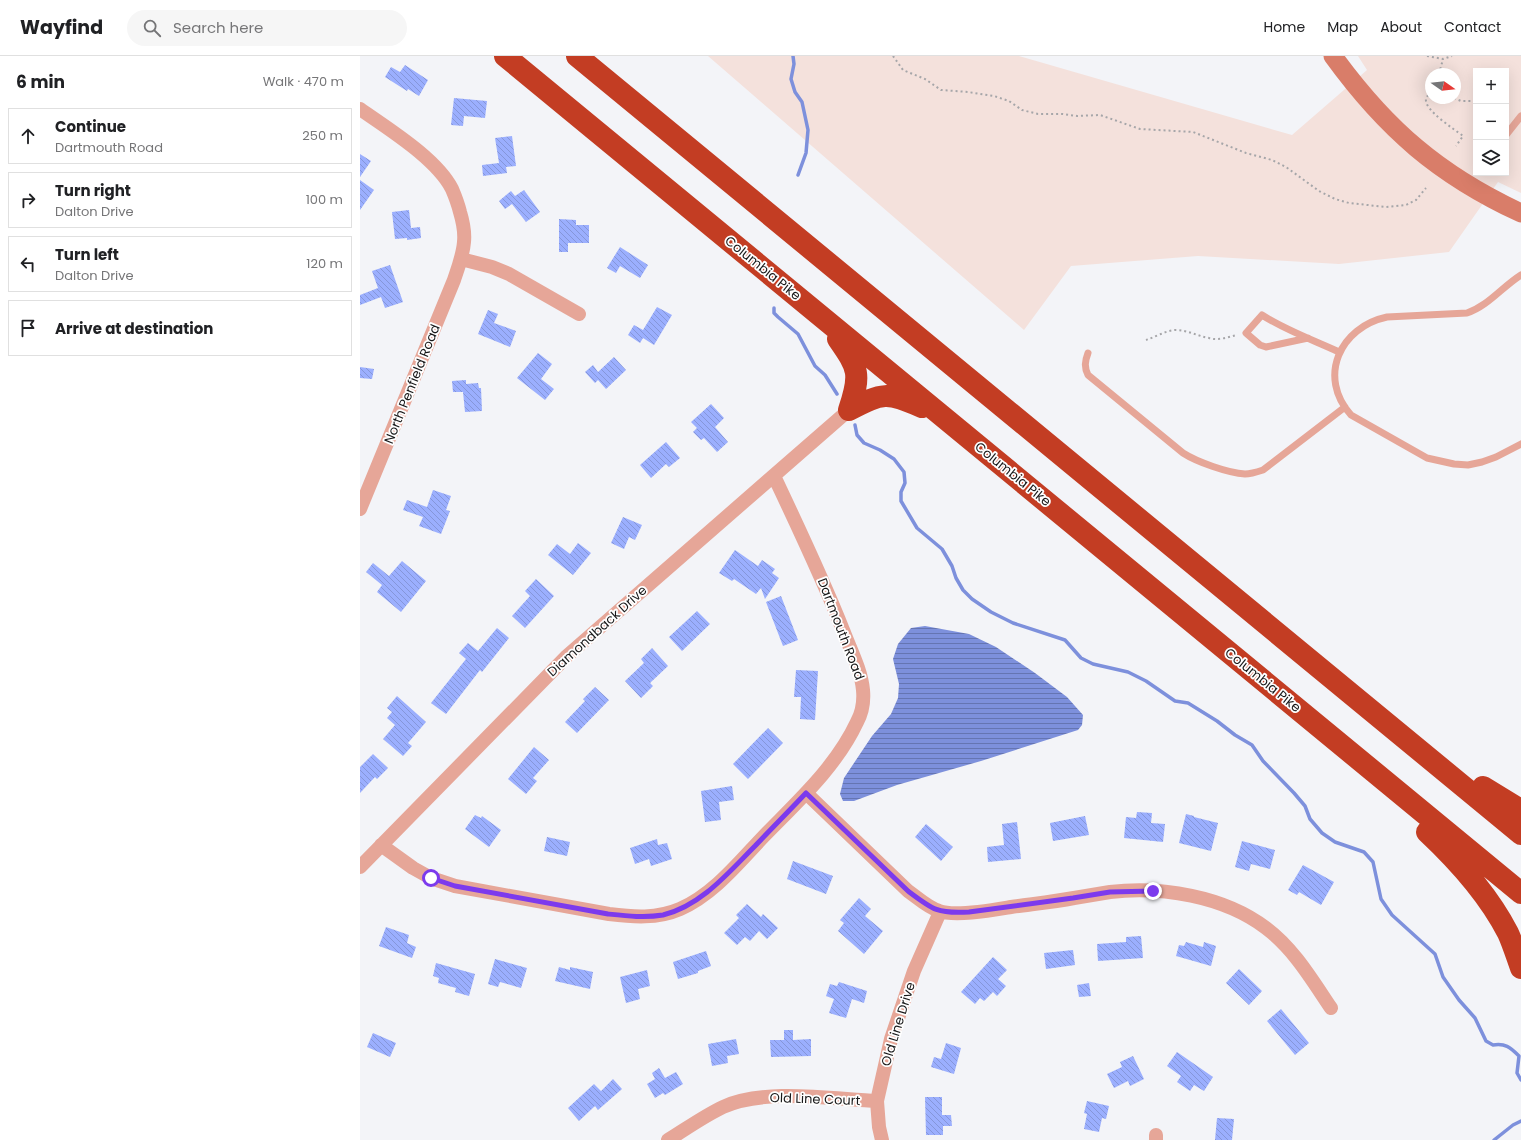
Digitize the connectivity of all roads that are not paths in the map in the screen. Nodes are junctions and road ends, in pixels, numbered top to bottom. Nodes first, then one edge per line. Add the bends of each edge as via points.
1 (505, 56) edge
2 (577, 56) edge
3 (1333, 56) edge
4 (360, 109) edge
5 (1521, 116) edge
6 (1509, 131) edge
7 (1521, 213) edge
8 (461, 259) junction
9 (1521, 275) edge
10 (579, 314) dead end
11 (825, 319) junction
12 (1308, 338) junction
13 (1339, 352) junction
14 (1088, 353) dead end
15 (1345, 407) junction
16 (849, 410) junction
17 (940, 415) junction
18 (1521, 444) edge
19 (774, 476) junction
20 (360, 509) edge
21 (1267, 683) junction
22 (1342, 686) junction
23 (806, 793) junction
24 (1521, 810) edge
25 (1521, 834) edge
26 (381, 845) junction
27 (360, 866) edge
28 (1521, 893) edge
29 (940, 912) junction
30 (1521, 968) edge
31 (1331, 1008) dead end
32 (877, 1101) junction
33 (668, 1140) edge
34 (882, 1140) edge

1 - 11 highway, Columbia Pike
2 - 22 highway
3 - 7 main road via 1368,102 1415,148 1468,185
4 - 8 street, North Penfield Road via 430,162 443,176 456,199 464,229
5 - 6 lane
8 - 10 street via 509,274
8 - 20 street, North Penfield Road
9 - 13 lane via 1471,312 1375,319 1359,328
11 - 16 highway via 853,361 856,370 856,390
11 - 17 highway, Columbia Pike
12 - 12 lane via 1262,315 1246,333 1266,347
12 - 13 lane
13 - 15 lane via 1335,383 1338,396
14 - 15 lane via 1085,368 1088,375 1183,453 1200,462 1235,472 1245,474 1263,470
15 - 18 lane via 1351,414 1391,438 1428,458 1441,462 1468,465 1482,462
16 - 17 highway via 876,397 892,396
16 - 19 street, Diamondback Drive
17 - 21 highway, Columbia Pike
19 - 23 street, Dartmouth Road via 830,599 858,669 863,690 863,704 849,738
19 - 26 street, Diamondback Drive via 567,656
21 - 28 highway, Columbia Pike
21 - 30 highway via 1463,867 1497,913 1509,935
22 - 24 highway via 1495,795
22 - 25 highway
23 - 26 street, Dartmouth Road via 708,891 680,909 658,915 630,917 608,914 455,886 431,878
23 - 29 street via 908,891
26 - 27 street, Diamondback Drive
29 - 31 street via 982,911 1125,891 1178,893 1202,898 1234,910 1266,928 1299,961
29 - 32 street, Old Line Drive via 914,971 891,1039
32 - 33 street, Old Line Court via 776,1096 757,1098 723,1107
32 - 34 street, Old Line Drive

